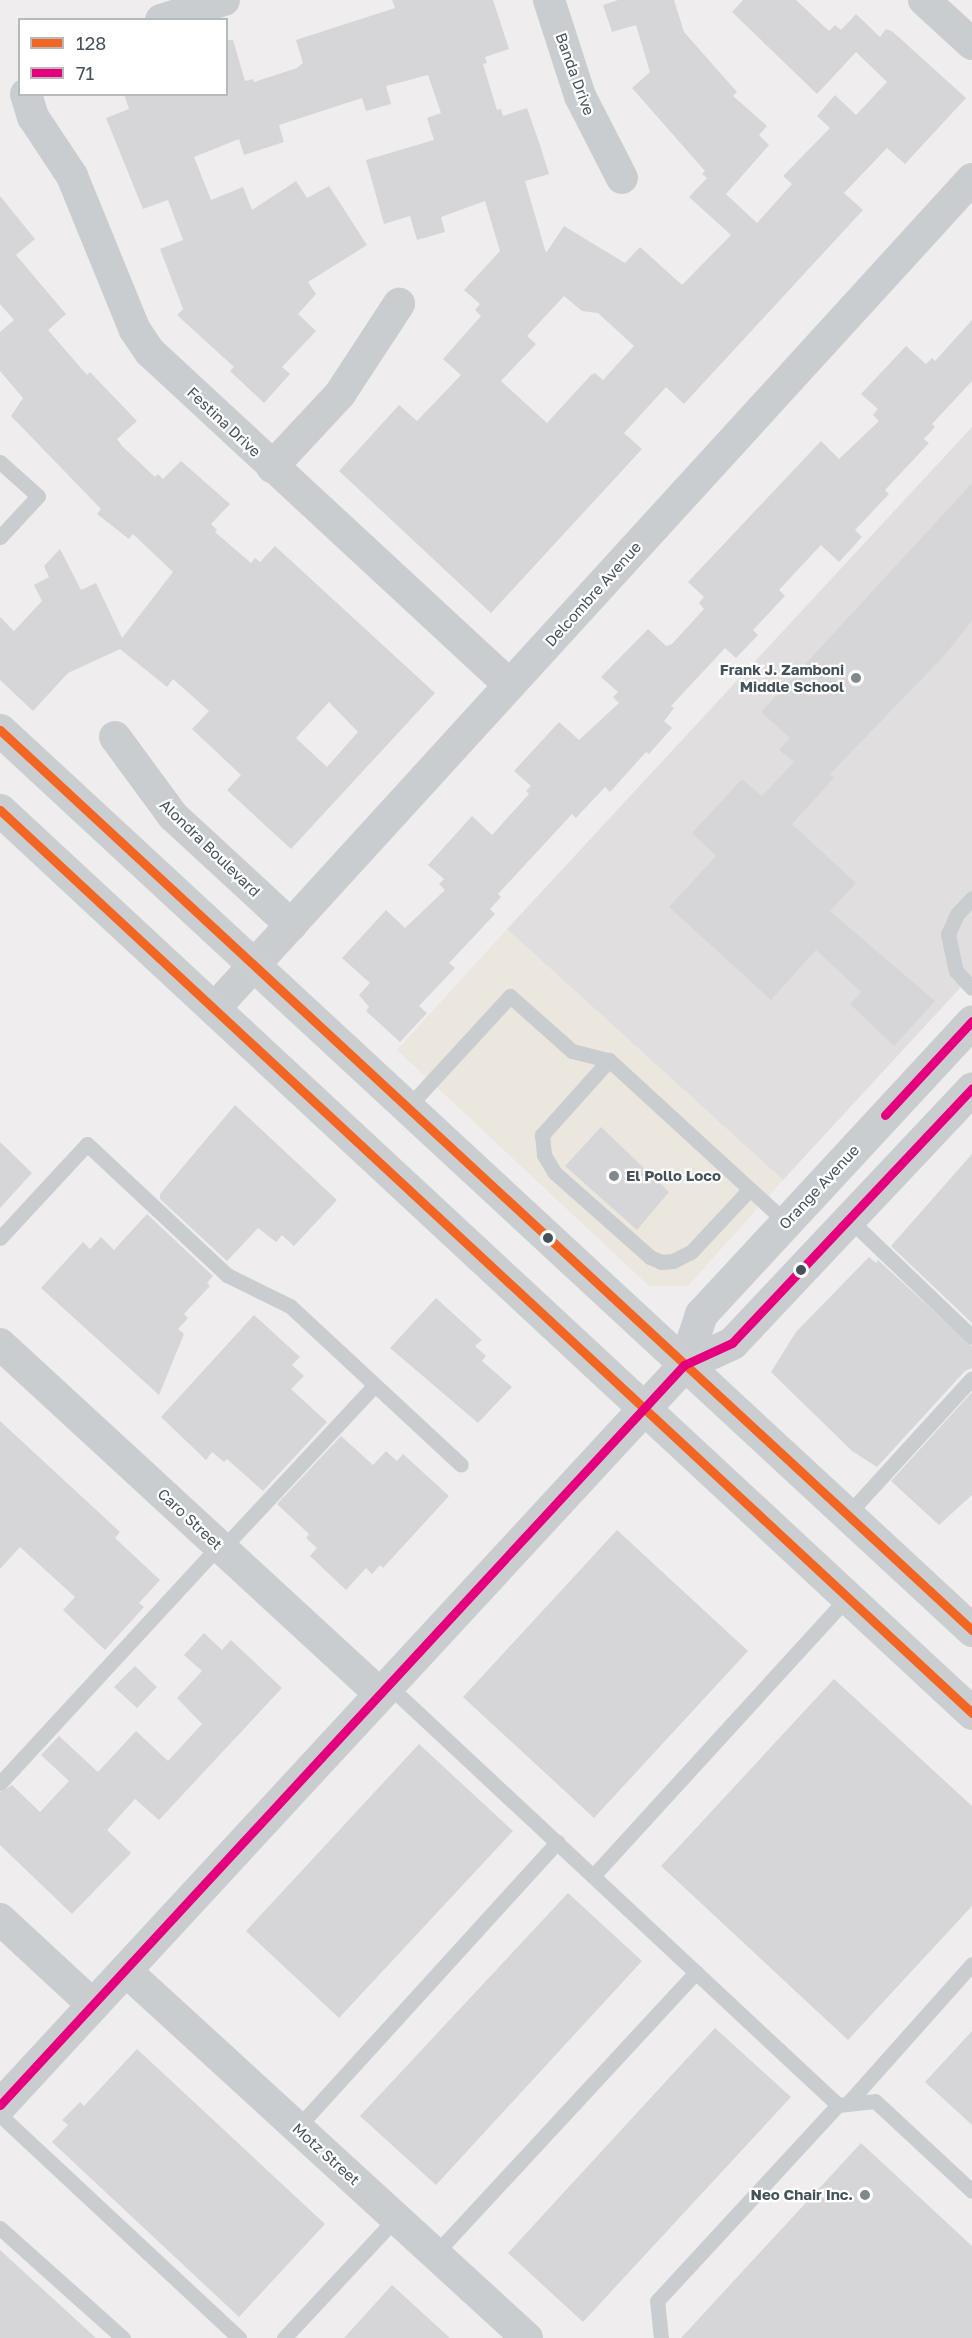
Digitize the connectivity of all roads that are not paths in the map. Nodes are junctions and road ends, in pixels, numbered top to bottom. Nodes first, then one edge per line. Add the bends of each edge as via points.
1 (224, 0) edge
2 (549, 0) edge
3 (924, 0) edge
4 (167, 18) edge
5 (972, 44) edge
6 (27, 96) edge
7 (622, 178) dead end
8 (972, 179) edge
9 (399, 304) dead end
10 (0, 462) edge
11 (272, 466) junction
12 (0, 537) edge
13 (509, 685) junction
14 (0, 730) edge
15 (114, 737) dead end
16 (0, 810) edge
17 (972, 898) edge
18 (291, 925) junction
19 (254, 965) junction
20 (972, 988) edge
21 (214, 1009) junction
22 (972, 1021) edge
23 (609, 1060) junction
24 (967, 1102) edge
25 (407, 1108) junction
26 (750, 1189) junction
27 (849, 1219) junction
28 (786, 1222) junction
29 (0, 1238) edge
30 (972, 1337) edge
31 (0, 1344) edge
32 (684, 1365) junction
33 (972, 1378) edge
34 (375, 1385) junction
35 (643, 1409) junction
36 (461, 1465) dead end
37 (847, 1515) junction
38 (221, 1547) junction
39 (847, 1598) junction
40 (972, 1630) edge
41 (384, 1690) junction
42 (972, 1713) edge
43 (0, 1783) edge
44 (557, 1842) junction
45 (593, 1876) junction
46 (0, 1920) edge
47 (972, 1964) edge
48 (125, 1970) junction
49 (696, 1972) junction
50 (93, 2005) junction
51 (844, 2103) junction
52 (0, 2105) edge
53 (0, 2115) edge
54 (297, 2127) junction
55 (972, 2191) edge
56 (396, 2218) junction
57 (0, 2228) edge
58 (435, 2254) junction
59 (123, 2338) edge
60 (239, 2338) edge
61 (284, 2338) edge
62 (527, 2338) edge
63 (662, 2338) edge

1 - 4 street
2 - 7 street, Banda Drive via 580,96
3 - 5 street
6 - 11 street, Festina Drive via 33,117 72,176 135,330 168,371
8 - 13 street, Delcombre Avenue
9 - 11 street via 340,394
10 - 12 lane via 38,496
11 - 13 street, Festina Drive
13 - 18 street, Delcombre Avenue
14 - 19 main road
15 - 18 street, Alondra Boulevard via 173,816
16 - 21 main road
17 - 20 lane via 957,914 948,933 956,971
18 - 19 street, Delcombre Avenue
19 - 21 street, Delcombre Avenue
19 - 25 main road
21 - 35 main road
22 - 28 street, Orange Avenue
23 - 25 lane via 572,1050 510,996
23 - 26 lane
23 - 26 lane via 546,1128 544,1155 555,1173 650,1257 661,1262 673,1262 691,1252
24 - 27 street, Orange Avenue
25 - 32 main road
26 - 28 lane
27 - 30 lane
27 - 32 street, Orange Avenue via 732,1343
28 - 32 street, Orange Avenue via 701,1314
29 - 34 lane via 87,1144 227,1275 290,1306
31 - 38 street, Caro Street
32 - 35 street, Orange Avenue
32 - 37 main road
33 - 37 lane
34 - 36 lane
34 - 38 lane
35 - 39 main road
35 - 41 street, Orange Avenue
37 - 40 main road
38 - 41 street, Caro Street
38 - 43 lane
39 - 42 main road
39 - 45 lane
41 - 44 lane
41 - 48 street, Orange Avenue
44 - 45 lane
44 - 54 lane
45 - 49 lane
46 - 50 street
47 - 51 lane
48 - 50 street, Orange Avenue
48 - 54 street, Motz Street
49 - 51 lane
49 - 58 lane
50 - 52 street, Orange Avenue
51 - 55 lane via 875,2101
51 - 63 lane via 657,2301
53 - 60 lane
54 - 56 street, Motz Street
56 - 58 street, Motz Street
56 - 61 lane
57 - 59 lane
58 - 62 street, Motz Street

